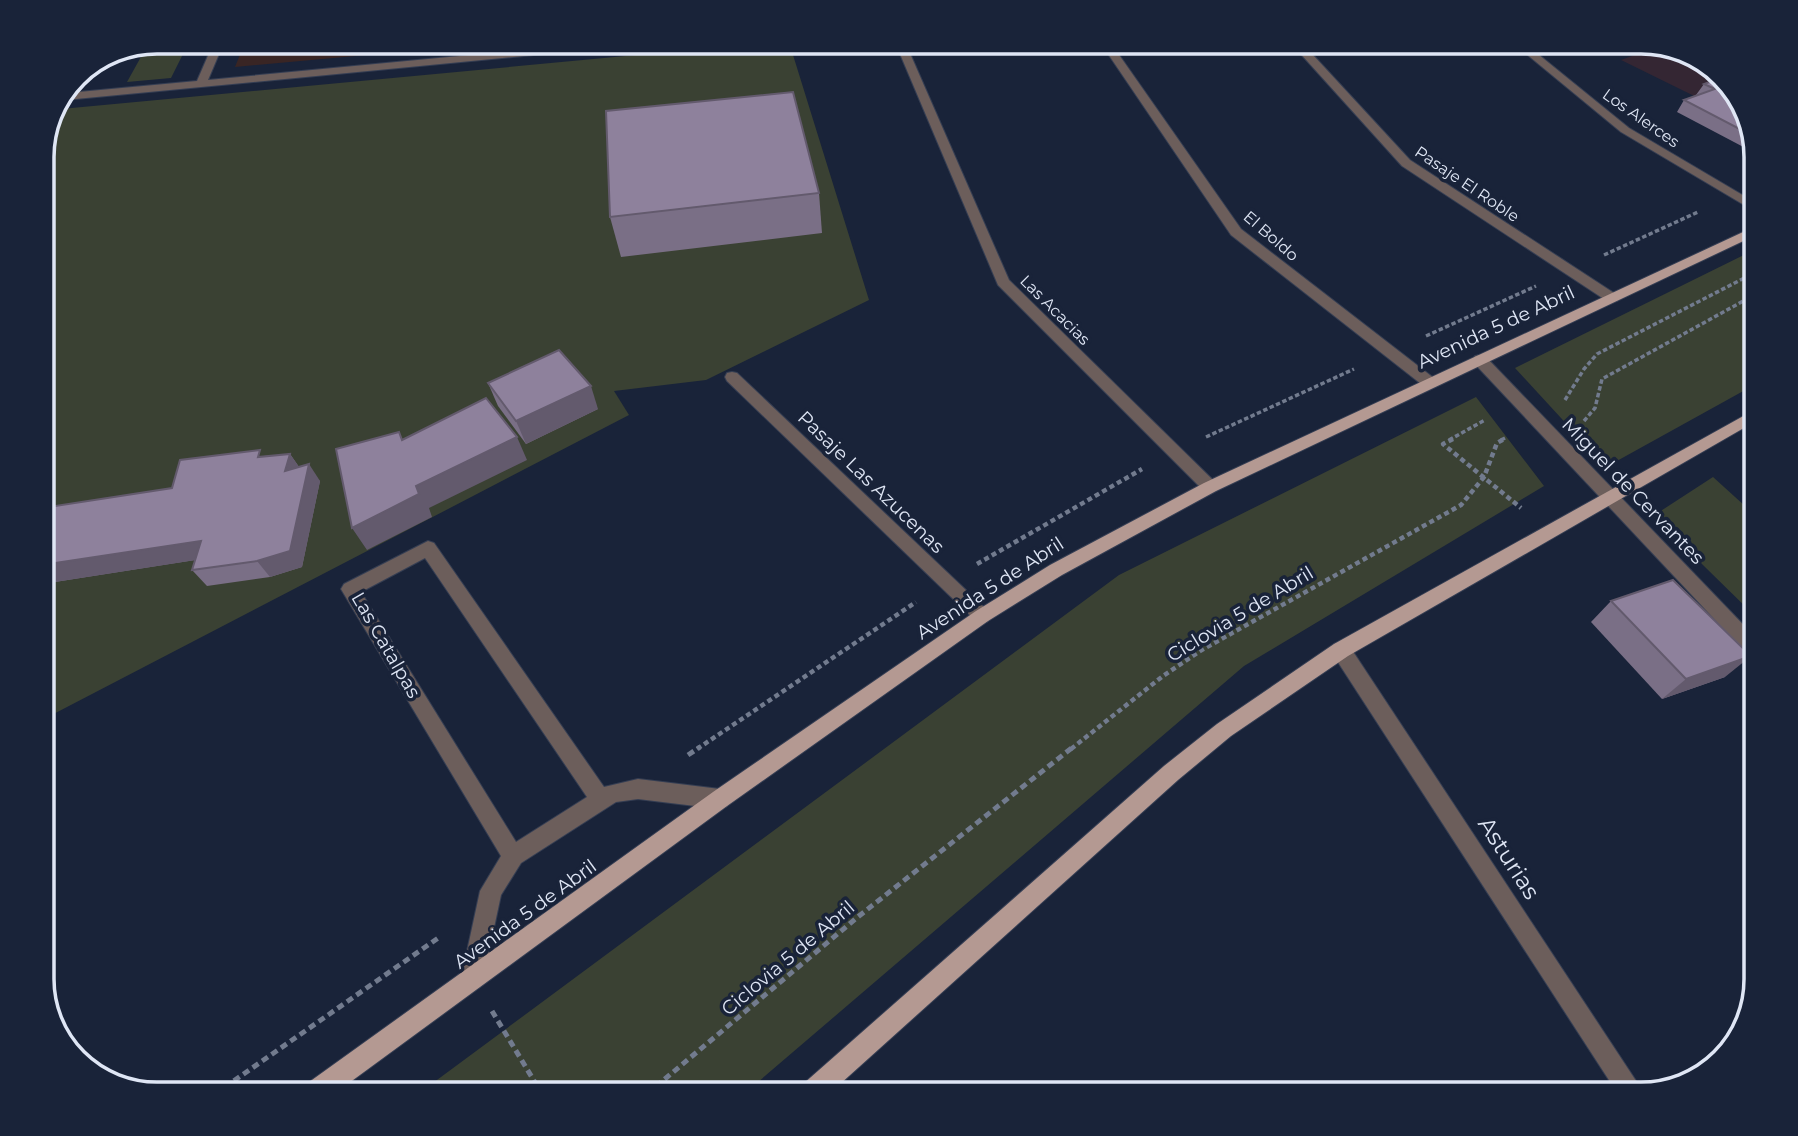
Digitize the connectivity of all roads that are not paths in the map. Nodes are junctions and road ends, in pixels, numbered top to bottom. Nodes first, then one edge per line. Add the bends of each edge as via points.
1 (214, 54) edge
2 (514, 54) edge
3 (905, 54) edge
4 (1113, 54) edge
5 (1306, 54) edge
6 (1532, 54) edge
7 (201, 84) junction
8 (76, 95) edge
9 (1744, 201) edge
10 (1744, 236) edge
11 (1612, 298) junction
12 (1480, 360) junction
13 (732, 377) dead end
14 (1435, 381) junction
15 (1744, 421) edge
16 (1210, 486) junction
17 (1609, 495) junction
18 (982, 616) junction
19 (1744, 637) edge
20 (1341, 650) junction
21 (600, 799) junction
22 (720, 799) junction
23 (513, 856) junction
24 (472, 979) junction
25 (330, 1082) edge
26 (824, 1082) edge
27 (1624, 1082) edge

1 - 7 street
2 - 7 street
3 - 16 street, Las Acacias via 1003,282
4 - 14 street, El Boldo via 1236,232
5 - 11 street, Pasaje El Roble via 1406,163
6 - 9 street, Los Alerces via 1625,130
7 - 8 street
10 - 11 main road, Avenida 5 de Abril
11 - 12 main road, Avenida 5 de Abril
12 - 14 main road, Avenida 5 de Abril
12 - 17 street, Miguel de Cervantes
13 - 18 street, Pasaje Las Azucenas
14 - 16 main road, Avenida 5 de Abril
15 - 17 main road
16 - 18 main road, Avenida 5 de Abril
17 - 19 street, Miguel de Cervantes
17 - 20 main road
18 - 22 main road, Avenida 5 de Abril
20 - 26 main road via 1234,723 1171,773
20 - 27 street, Asturias
21 - 22 street via 624,789 638,789
21 - 23 street
21 - 23 street, Las Catalpas via 428,548 350,589
22 - 24 main road, Avenida 5 de Abril
23 - 24 street via 491,891
24 - 25 main road, Avenida 5 de Abril

